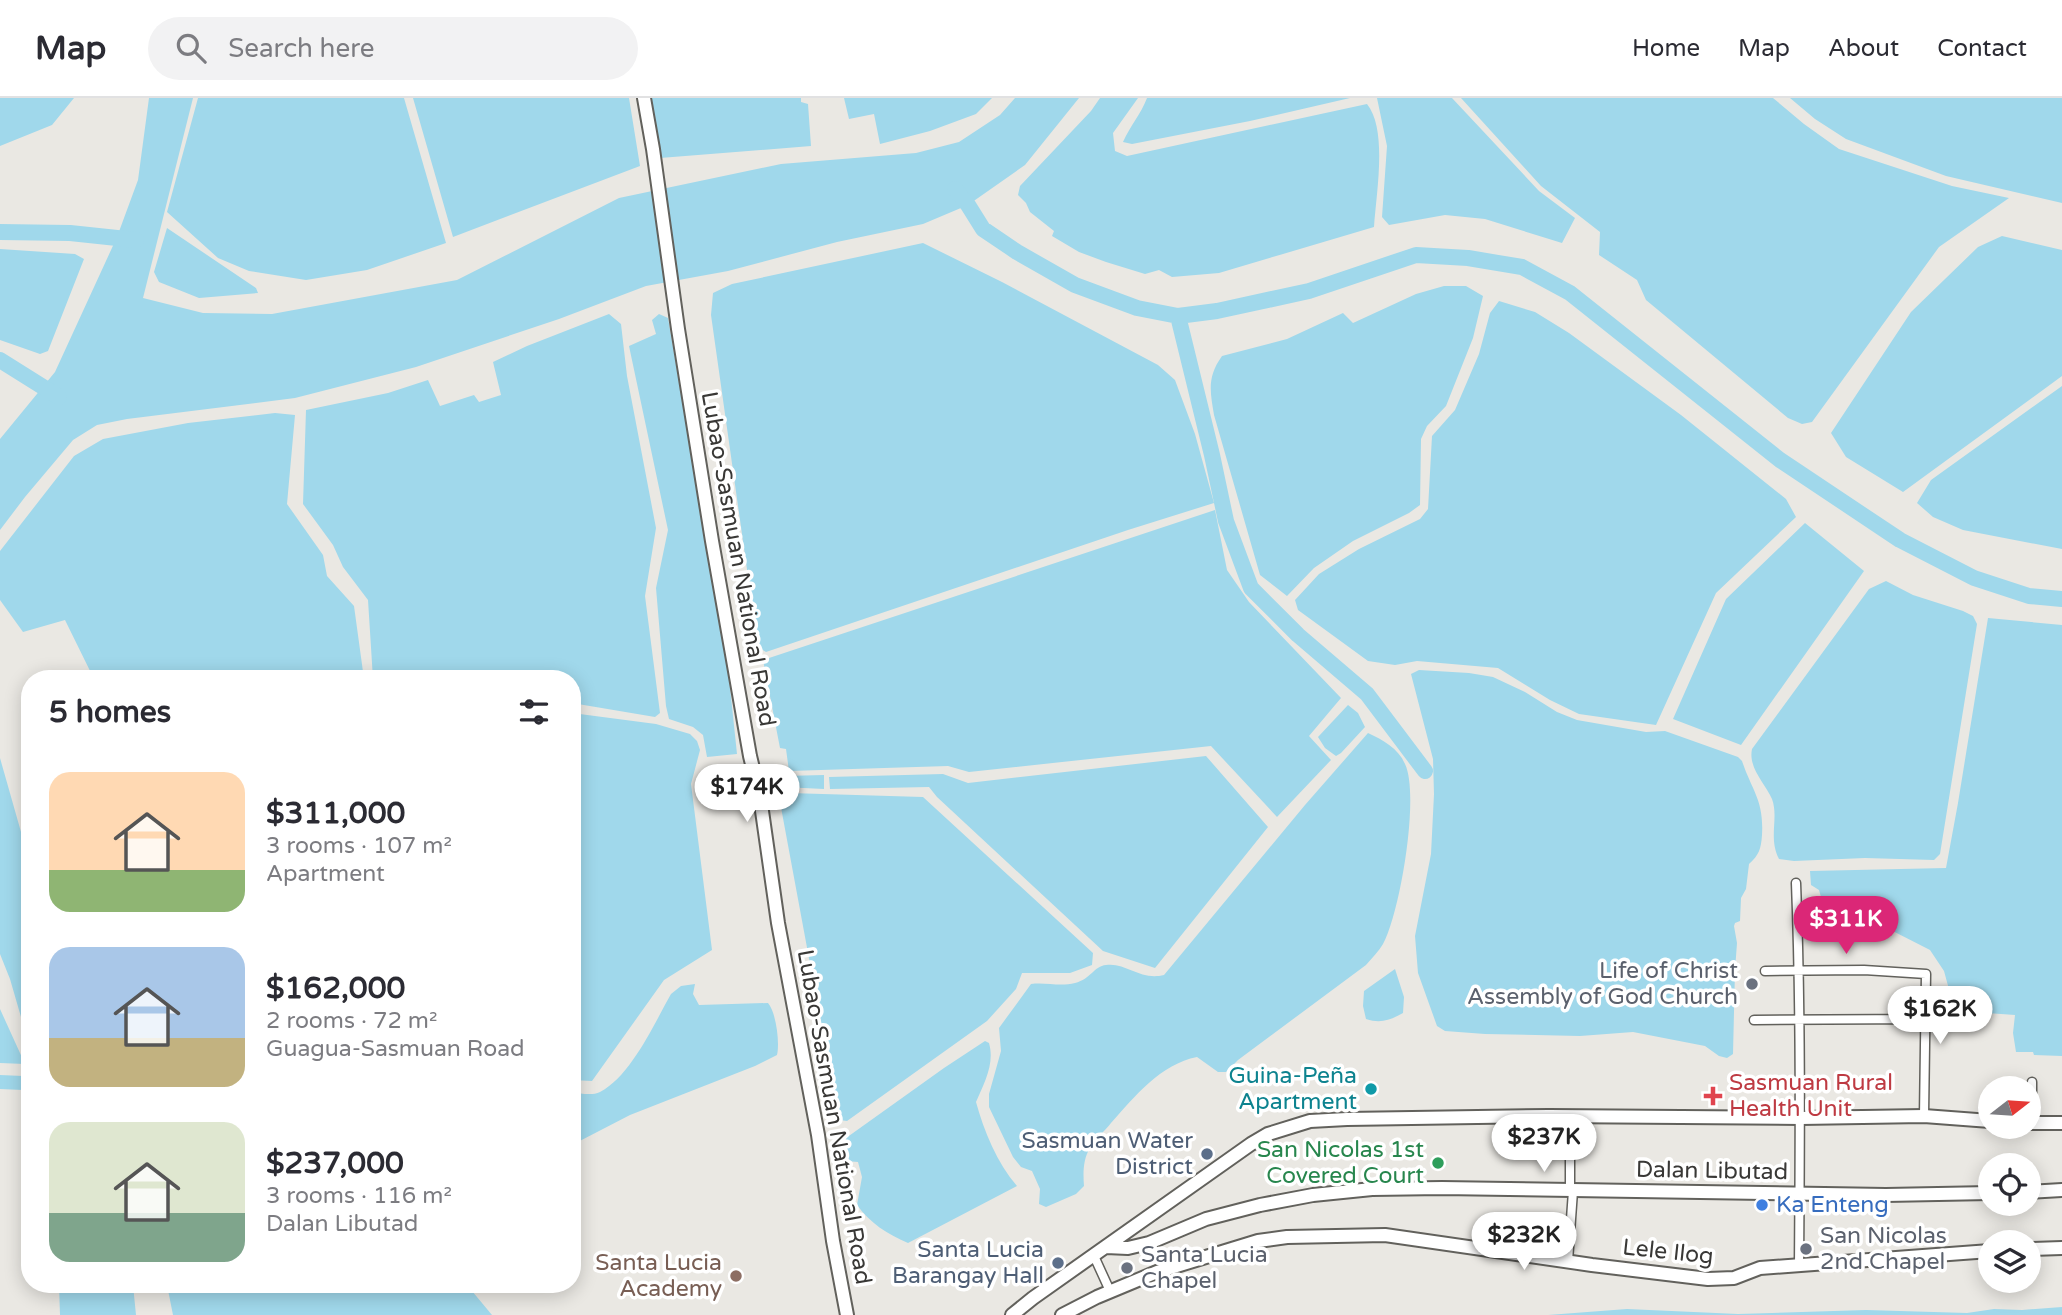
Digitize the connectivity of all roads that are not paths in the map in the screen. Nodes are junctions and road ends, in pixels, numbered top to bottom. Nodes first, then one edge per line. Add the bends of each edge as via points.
1 (644, 98) edge
2 (1796, 883) dead end
3 (1765, 971) dead end
4 (1799, 971) junction
5 (1926, 1019) junction
6 (1754, 1020) dead end
7 (1799, 1020) junction
8 (1924, 1116) junction
9 (1570, 1117) junction
10 (1801, 1118) junction
11 (1978, 1120) edge
12 (2041, 1123) edge
13 (2062, 1123) edge
14 (1571, 1191) junction
15 (2062, 1191) edge
16 (2041, 1192) edge
17 (1799, 1193) junction
18 (1978, 1193) edge
19 (1106, 1247) junction
20 (2062, 1248) edge
21 (2041, 1249) edge
22 (1978, 1252) edge
23 (1094, 1256) junction
24 (1568, 1261) junction
25 (1799, 1266) junction
26 (1110, 1291) junction
27 (847, 1315) edge
28 (1012, 1315) edge
29 (1062, 1315) edge

1 - 27 main road, Lubao-Sasmuan National Road via 712,541
2 - 4 street
3 - 4 street
4 - 5 street via 1926,974
4 - 7 street
5 - 7 street
5 - 8 street
6 - 7 street
7 - 10 street
8 - 10 main road
8 - 11 main road
9 - 10 main road
9 - 14 street
9 - 19 main road via 1310,1121 1268,1134
10 - 17 street
12 - 13 main road
14 - 17 main road, Dalan Libutad
14 - 19 main road, Dalan Libutad via 1402,1187 1313,1195 1206,1219 1149,1243
14 - 24 street
15 - 16 main road
17 - 18 main road, Dalan Libutad
17 - 25 street
19 - 23 main road
20 - 21 main road
22 - 25 main road, Lele Ilog
23 - 26 street
23 - 28 main road
24 - 25 main road, Lele Ilog via 1708,1279 1734,1279 1760,1268
24 - 26 main road, Lele Ilog via 1385,1235 1287,1237 1207,1255
26 - 29 main road, Lele Ilog

